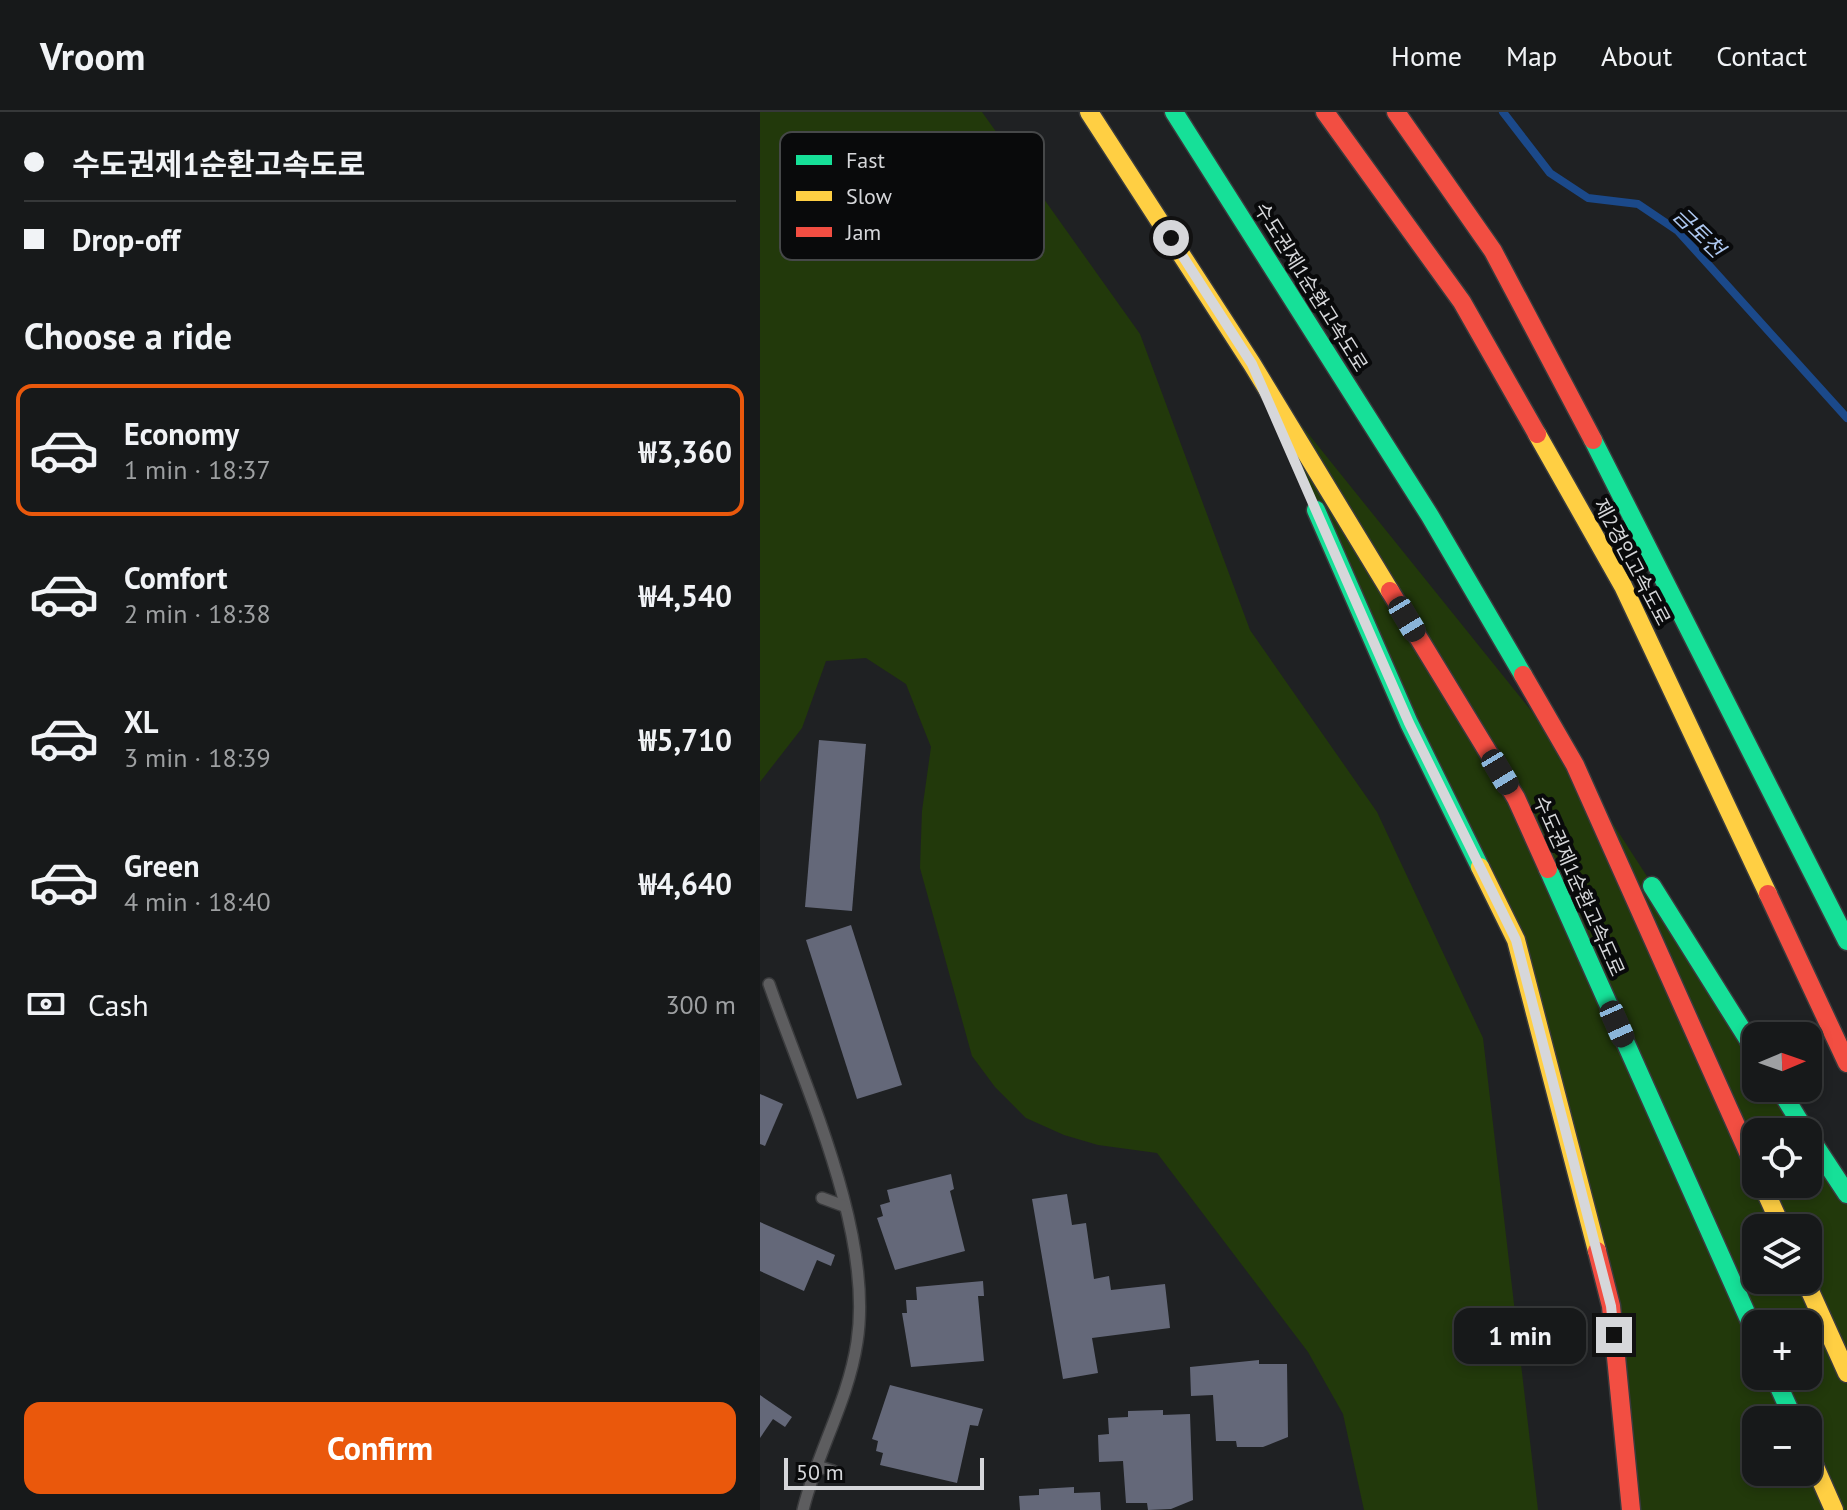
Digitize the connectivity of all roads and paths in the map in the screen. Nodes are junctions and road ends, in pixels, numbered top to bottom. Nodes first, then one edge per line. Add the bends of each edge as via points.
1 (1089, 112) edge
2 (1174, 112) edge
3 (1325, 112) edge
4 (1396, 112) edge
5 (1252, 364) junction
6 (1575, 765) junction
7 (1847, 941) edge
8 (769, 984) dead end
9 (1742, 1030) edge
10 (1847, 1063) edge
11 (1742, 1139) edge
12 (1822, 1156) edge
13 (1847, 1194) edge
14 (822, 1198) dead end
15 (844, 1206) junction
16 (1811, 1294) edge
17 (1745, 1310) edge
18 (1847, 1373) edge
19 (817, 1466) junction
20 (833, 1471) dead end
21 (1822, 1483) edge
22 (803, 1510) edge
23 (1631, 1510) edge
24 (1834, 1510) edge

1 - 5 highway, 수도권제1순환고속도로
2 - 6 highway, 수도권제1순환고속도로 via 1430,516
3 - 10 highway, 제2경인고속도로 via 1462,302 1623,586
4 - 7 highway, 제2경인고속도로 via 1493,251 1648,542
5 - 17 highway, 수도권제1순환고속도로 via 1516,798
5 - 23 highway via 1409,723 1516,940 1611,1306
6 - 9 highway
6 - 11 highway, 수도권제1순환고속도로
8 - 15 lane
12 - 13 highway
14 - 15 lane
15 - 19 lane via 861,1312 847,1395
16 - 18 highway
19 - 20 lane
19 - 22 lane
21 - 24 highway

